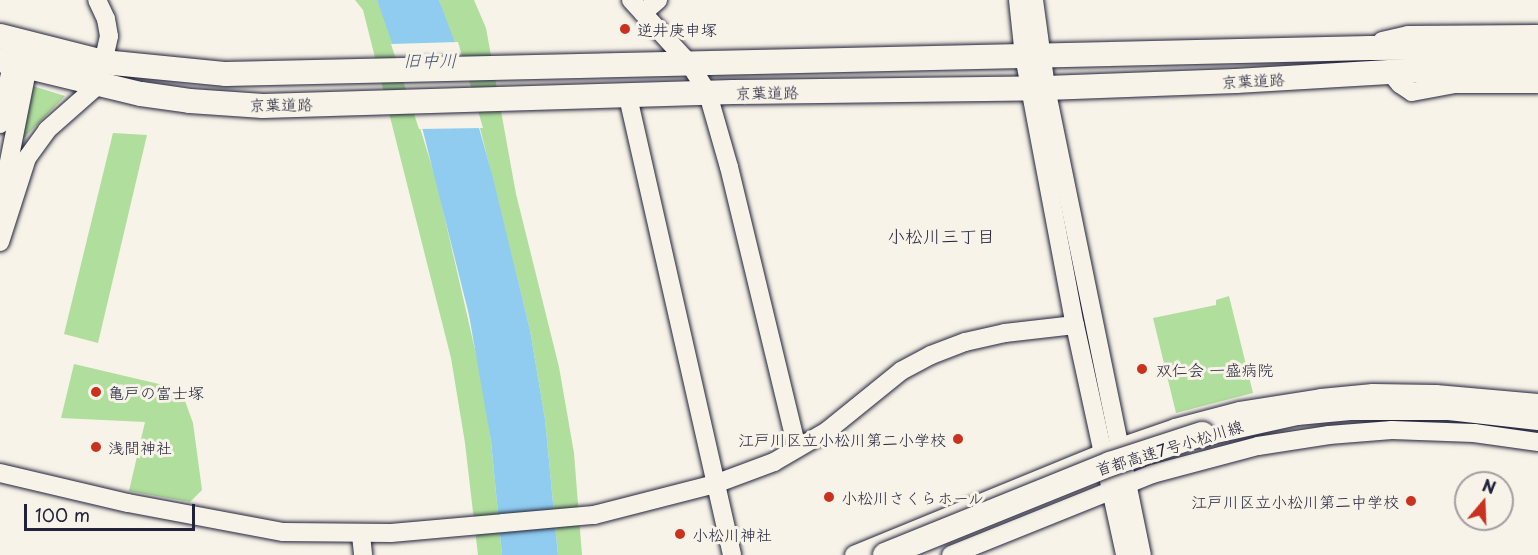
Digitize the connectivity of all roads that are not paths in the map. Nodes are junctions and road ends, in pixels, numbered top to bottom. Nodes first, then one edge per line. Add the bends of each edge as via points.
1 (97, 0) edge
2 (658, 0) edge
3 (1018, 0) edge
4 (1034, 0) edge
5 (637, 6) edge
6 (1538, 34) edge
7 (1538, 47) edge
8 (1370, 48) junction
9 (15, 52) edge
10 (1032, 56) junction
11 (103, 62) junction
12 (689, 63) junction
13 (1538, 67) edge
14 (1389, 71) junction
15 (1538, 84) edge
16 (98, 85) junction
17 (1038, 88) junction
18 (708, 94) junction
19 (628, 97) junction
20 (0, 124) edge
21 (0, 207) edge
22 (0, 242) edge
23 (1075, 325) junction
24 (1538, 403) edge
25 (1538, 418) edge
26 (1538, 433) edge
27 (1538, 442) edge
28 (796, 448) junction
29 (1111, 450) junction
30 (0, 473) edge
31 (715, 484) junction
32 (1119, 487) junction
33 (361, 535) junction
34 (363, 555) edge
35 (732, 555) edge
36 (854, 555) edge
37 (885, 555) edge
38 (924, 555) edge
39 (951, 555) edge
40 (1125, 555) edge
41 (1142, 555) edge

1 - 11 street via 108,27
2 - 5 street
3 - 10 street
4 - 10 street
5 - 12 street
6 - 8 street via 1408,35 1386,39
7 - 8 highway, 京葉道路
8 - 10 highway, 京葉道路
9 - 11 highway, 京葉道路
9 - 16 highway, 京葉道路
9 - 20 street
9 - 21 street
10 - 12 highway, 京葉道路
10 - 17 street
11 - 12 highway, 京葉道路 via 226,74
11 - 16 street
12 - 18 street
13 - 14 highway, 京葉道路
14 - 15 street via 1412,92 1455,84
14 - 17 highway, 京葉道路
16 - 19 highway, 京葉道路 via 190,101 254,105
16 - 22 street via 47,130 32,150
17 - 18 highway, 京葉道路
17 - 23 street
17 - 29 street
18 - 19 highway, 京葉道路
18 - 28 street
19 - 31 street
23 - 28 street via 1005,333 964,342 931,355 901,371 827,431
23 - 29 street
24 - 29 street via 1426,393 1330,397 1208,419
25 - 37 highway, 首都高速7号小松川線, bridge via 1459,408 1395,407 1297,414 1245,423 1110,464
26 - 38 highway, 首都高速7号小松川線 via 1447,422 1395,421 1310,427 1248,438 1115,478
27 - 32 street via 1446,431 1352,432 1258,446 1185,464
28 - 31 street via 774,462
29 - 32 street
29 - 36 street
30 - 33 street via 256,528
31 - 33 street via 594,515
31 - 35 street
32 - 39 street
32 - 40 street
32 - 41 street
33 - 34 street

